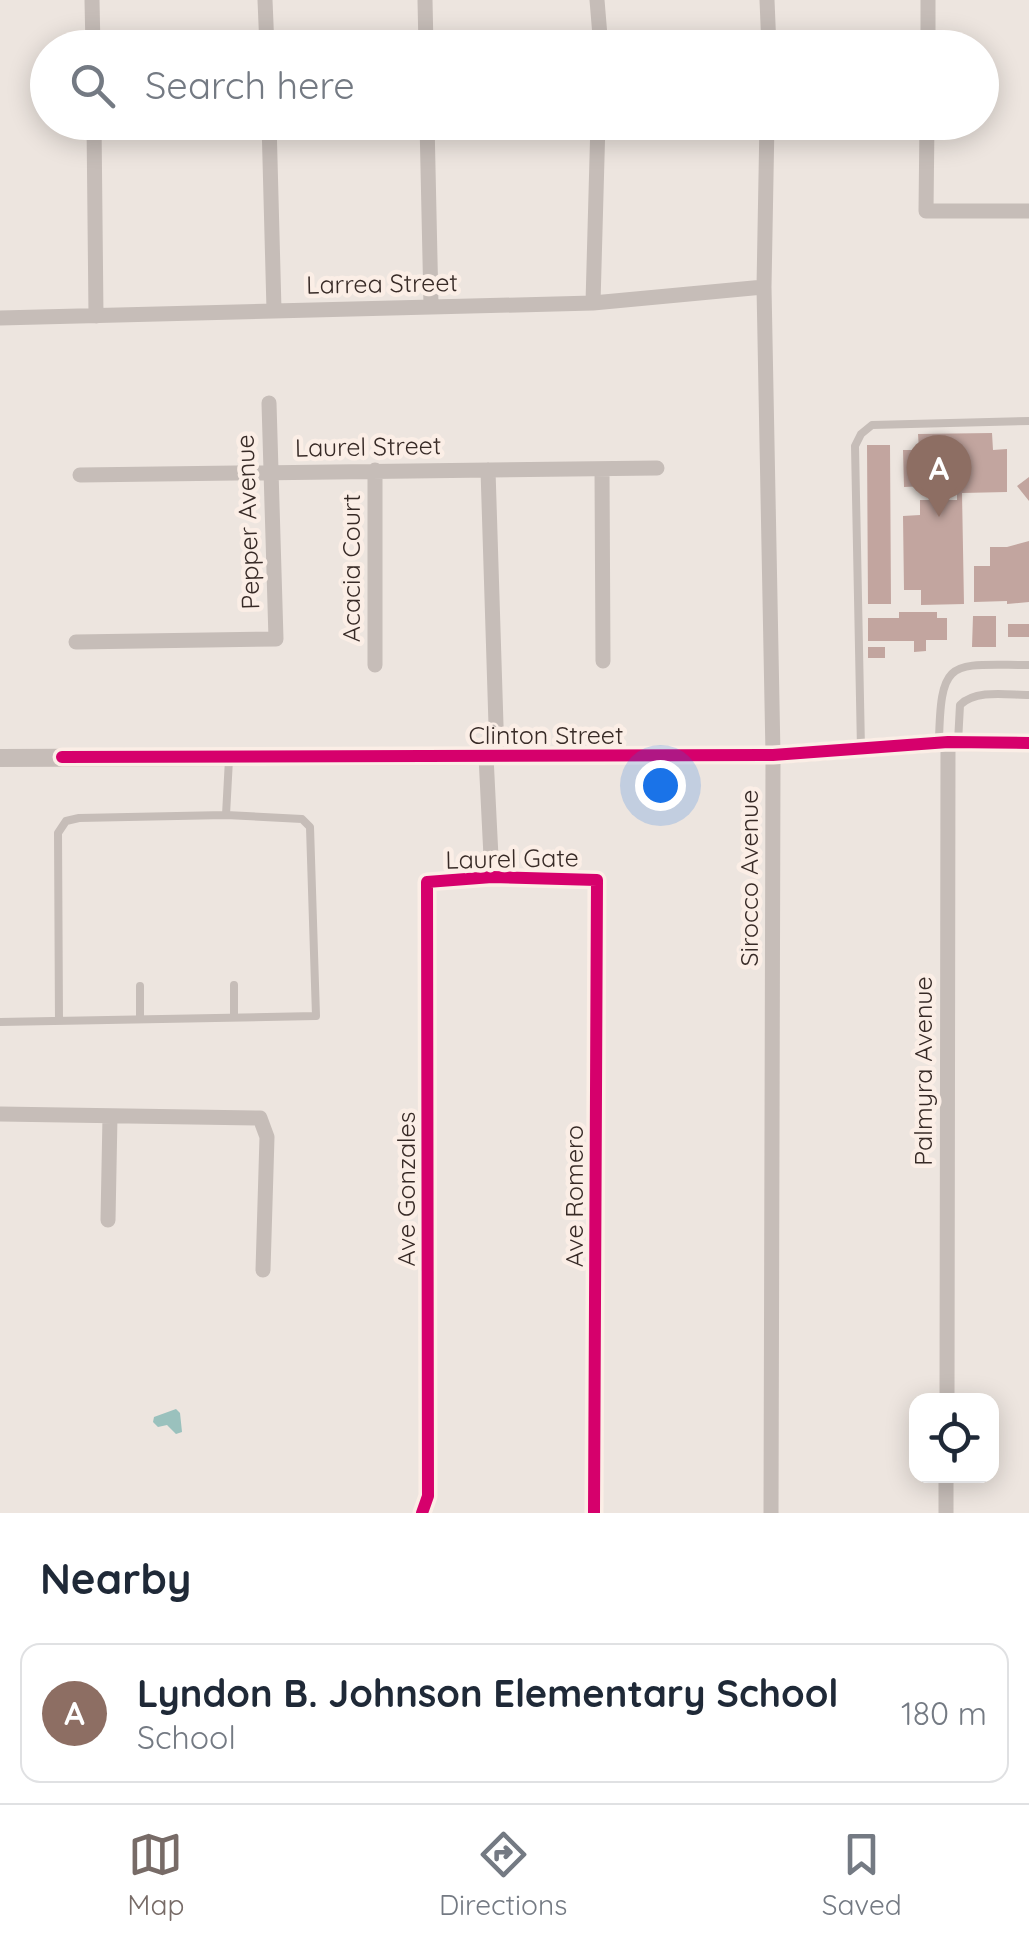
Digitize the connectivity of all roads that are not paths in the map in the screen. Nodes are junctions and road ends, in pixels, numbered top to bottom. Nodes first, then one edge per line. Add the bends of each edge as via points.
1 (92, 0) edge
2 (265, 0) edge
3 (425, 0) edge
4 (597, 0) edge
5 (767, 0) edge
6 (928, 0) edge
7 (93, 30) edge
8 (266, 30) edge
9 (426, 30) edge
10 (599, 30) edge
11 (768, 30) edge
12 (928, 30) edge
13 (94, 140) edge
14 (269, 140) edge
15 (428, 140) edge
16 (598, 140) edge
17 (767, 140) edge
18 (927, 140) edge
19 (1029, 211) edge
20 (764, 287) junction
21 (593, 303) junction
22 (431, 306) junction
23 (274, 310) junction
24 (96, 316) junction
25 (0, 318) edge
26 (268, 403) dead end
27 (1029, 421) edge
28 (657, 468) dead end
29 (602, 469) junction
30 (375, 470) junction
31 (488, 470) junction
32 (270, 473) junction
33 (80, 476) dead end
34 (76, 642) dead end
35 (603, 662) dead end
36 (1029, 664) edge
37 (375, 665) dead end
38 (1029, 695) edge
39 (948, 742) junction
40 (1029, 743) edge
41 (861, 750) junction
42 (773, 755) junction
43 (492, 756) junction
44 (0, 758) edge
45 (229, 759) junction
46 (226, 815) junction
47 (492, 877) junction
48 (597, 880) joint
49 (427, 882) joint
50 (234, 985) dead end
51 (140, 986) dead end
52 (234, 1018) junction
53 (140, 1020) junction
54 (60, 1021) junction
55 (0, 1022) edge
56 (0, 1114) edge
57 (110, 1116) junction
58 (108, 1220) dead end
59 (263, 1270) dead end
60 (946, 1393) edge
61 (946, 1483) edge
62 (428, 1496) junction
63 (422, 1513) edge
64 (436, 1513) edge
65 (594, 1513) edge
66 (771, 1513) edge
67 (946, 1513) edge

1 - 7 street
2 - 8 street
3 - 9 street
4 - 10 street
5 - 11 street
6 - 12 street
13 - 24 street
14 - 23 street
15 - 22 street
16 - 21 street
17 - 20 street, Sirocco Avenue
18 - 19 street via 926,211
20 - 21 street, Larrea Street
20 - 42 street, Sirocco Avenue
21 - 22 street, Larrea Street
22 - 23 street, Larrea Street
23 - 24 street, Larrea Street
24 - 25 street, Larrea Street
26 - 32 street, Pepper Avenue
27 - 41 lane via 872,425 861,434 855,446
28 - 29 street, Laurel Street
29 - 31 street, Laurel Street
29 - 35 street
30 - 31 street, Laurel Street
30 - 32 street, Laurel Street
30 - 37 street, Acacia Court
31 - 43 street, Laurel Gate
32 - 33 street, Laurel Street
32 - 34 street, Pepper Avenue via 276,638
36 - 39 lane via 970,665 950,675 940,694
38 - 39 lane via 964,700
39 - 40 street, Clinton Street
39 - 41 street, Clinton Street
39 - 60 street, Palmyra Avenue
41 - 42 street, Clinton Street
42 - 43 street, Clinton Street
42 - 66 street, Sirocco Avenue
43 - 45 street, Clinton Street
43 - 47 street, Laurel Gate
44 - 45 street, Clinton Street
45 - 46 lane
46 - 52 lane via 302,819 310,827 316,1016
46 - 54 lane via 66,821 58,833
47 - 48 street, Laurel Gate
47 - 49 street, Laurel Gate
48 - 65 street, Ave Romero
49 - 62 street, Ave Gonzales
50 - 52 lane
51 - 53 lane
52 - 53 lane
53 - 54 lane
54 - 55 lane
56 - 57 street
57 - 58 street
57 - 59 street via 260,1118 268,1137
61 - 67 street
62 - 63 street, Ave Gonzales
62 - 64 street, Ave Gonzales

